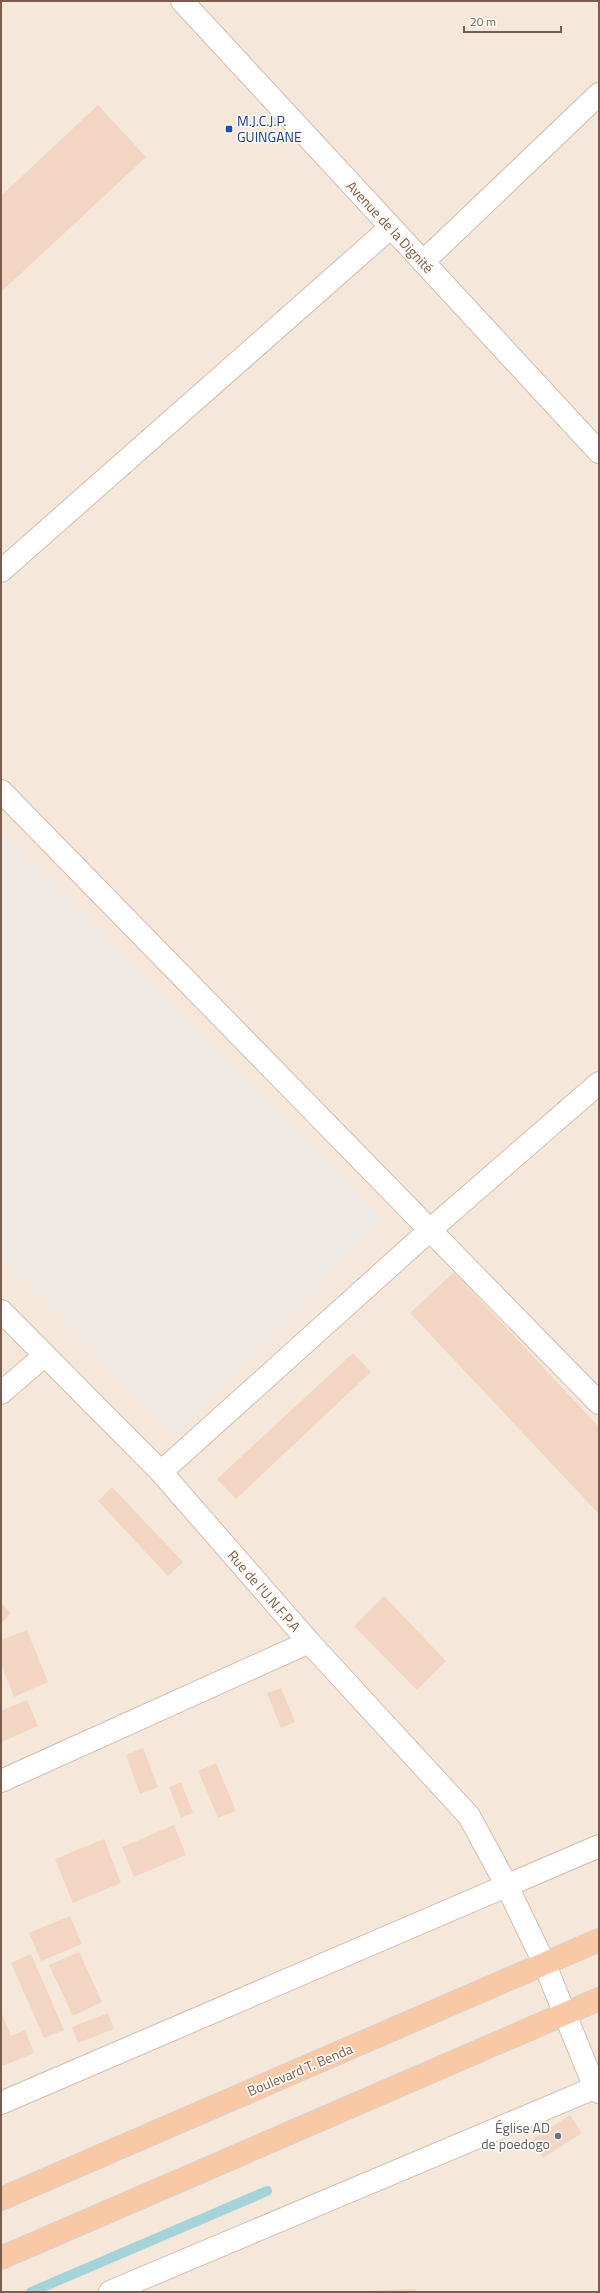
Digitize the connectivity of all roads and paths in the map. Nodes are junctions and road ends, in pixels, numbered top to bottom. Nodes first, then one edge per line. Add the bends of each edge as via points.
1 (182, 1) edge
2 (599, 94) edge
3 (390, 228) junction
4 (423, 262) junction
5 (599, 452) edge
6 (1, 571) edge
7 (1, 791) edge
8 (599, 1082) edge
9 (430, 1230) junction
10 (1, 1311) edge
11 (44, 1356) junction
12 (1, 1393) edge
13 (599, 1403) edge
14 (161, 1472) junction
15 (309, 1642) junction
16 (1, 1781) edge
17 (599, 1846) edge
18 (507, 1886) junction
19 (599, 1940) edge
20 (545, 1964) junction
21 (599, 1999) edge
22 (566, 2014) junction
23 (598, 2089) edge
24 (1, 2103) edge
25 (1, 2199) edge
26 (1, 2258) edge
27 (122, 2290) edge

1 - 3 street, Avenue de la Dignité
2 - 4 street
3 - 4 street, Avenue de la Dignité
3 - 6 street
4 - 5 street, Avenue de la Dignité
7 - 9 street
8 - 9 street
9 - 13 street
9 - 14 street
10 - 11 street, Rue de l'U.N.F.P.A
11 - 12 street
11 - 14 street, Rue de l'U.N.F.P.A
14 - 15 street, Rue de l'U.N.F.P.A
15 - 16 street
15 - 18 street, Rue de l'U.N.F.P.A via 469,1816
17 - 18 street
18 - 20 street, Rue de l'U.N.F.P.A
18 - 24 street
19 - 20 highway, Boulevard T. Benda
20 - 22 street, Rue de l'U.N.F.P.A
20 - 25 highway, Boulevard T. Benda
21 - 22 highway
22 - 23 street, Rue de l'U.N.F.P.A
22 - 26 highway
23 - 27 street

